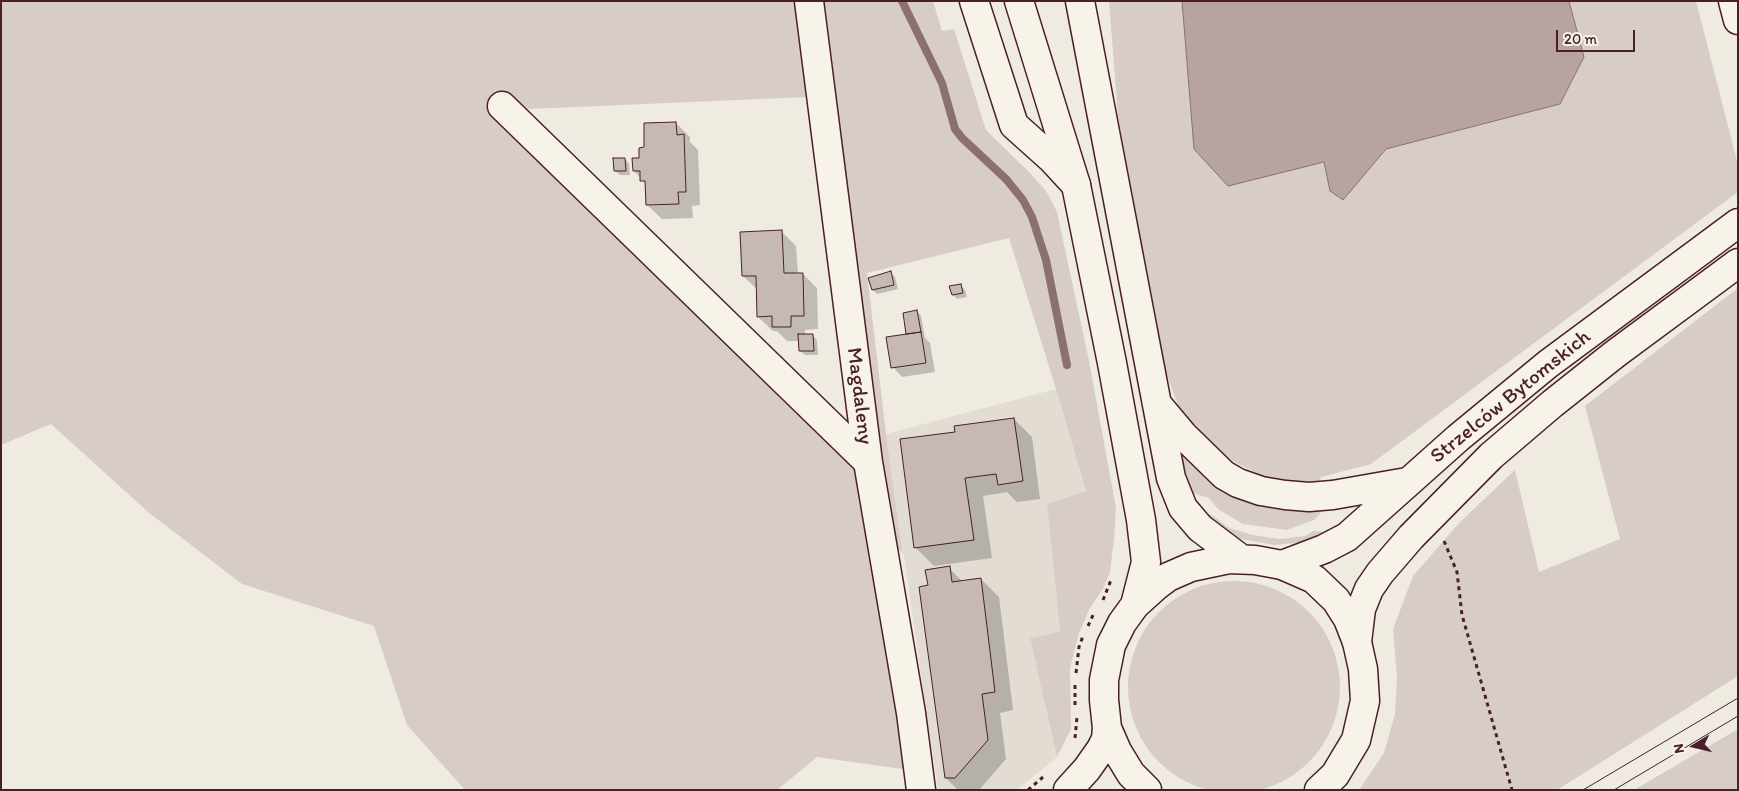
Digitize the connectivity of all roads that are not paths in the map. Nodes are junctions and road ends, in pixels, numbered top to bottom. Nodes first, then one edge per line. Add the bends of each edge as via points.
1 (809, 1) edge
2 (974, 1) edge
3 (1018, 1) edge
4 (1080, 1) edge
5 (1733, 1) edge
6 (1738, 20) edge
7 (502, 106) dead end
8 (1076, 185) junction
9 (1738, 223) edge
10 (1738, 263) edge
11 (1156, 402) junction
12 (868, 462) junction
13 (1407, 482) junction
14 (1241, 560) junction
15 (1282, 564) junction
16 (1135, 605) junction
17 (1357, 642) junction
18 (1107, 728) junction
19 (921, 790) edge
20 (1068, 790) edge
21 (1147, 790) edge
22 (1319, 790) edge

1 - 12 main road, Magdaleny
2 - 8 main road via 1014,125
3 - 8 main road
4 - 11 main road
5 - 6 main road
7 - 12 main road
8 - 16 main road via 1141,520 1146,562
9 - 13 main road, Strzelców Bytomskich via 1548,364
10 - 17 main road, Strzelców Bytomskich via 1615,354 1491,456 1380,573 1362,608
11 - 13 main road via 1218,470 1238,483 1261,491 1293,496 1333,495
11 - 14 main road via 1171,478 1183,508 1200,528
12 - 19 main road, Magdaleny
13 - 15 main road, Strzelców Bytomskich via 1346,536 1324,549
14 - 15 main road
14 - 16 main road via 1191,567 1168,577
15 - 17 main road via 1314,579 1336,600
16 - 18 main road via 1116,634 1105,668
17 - 22 main road via 1366,700 1356,740 1335,775
18 - 20 main road via 1101,749
18 - 21 main road via 1130,774

